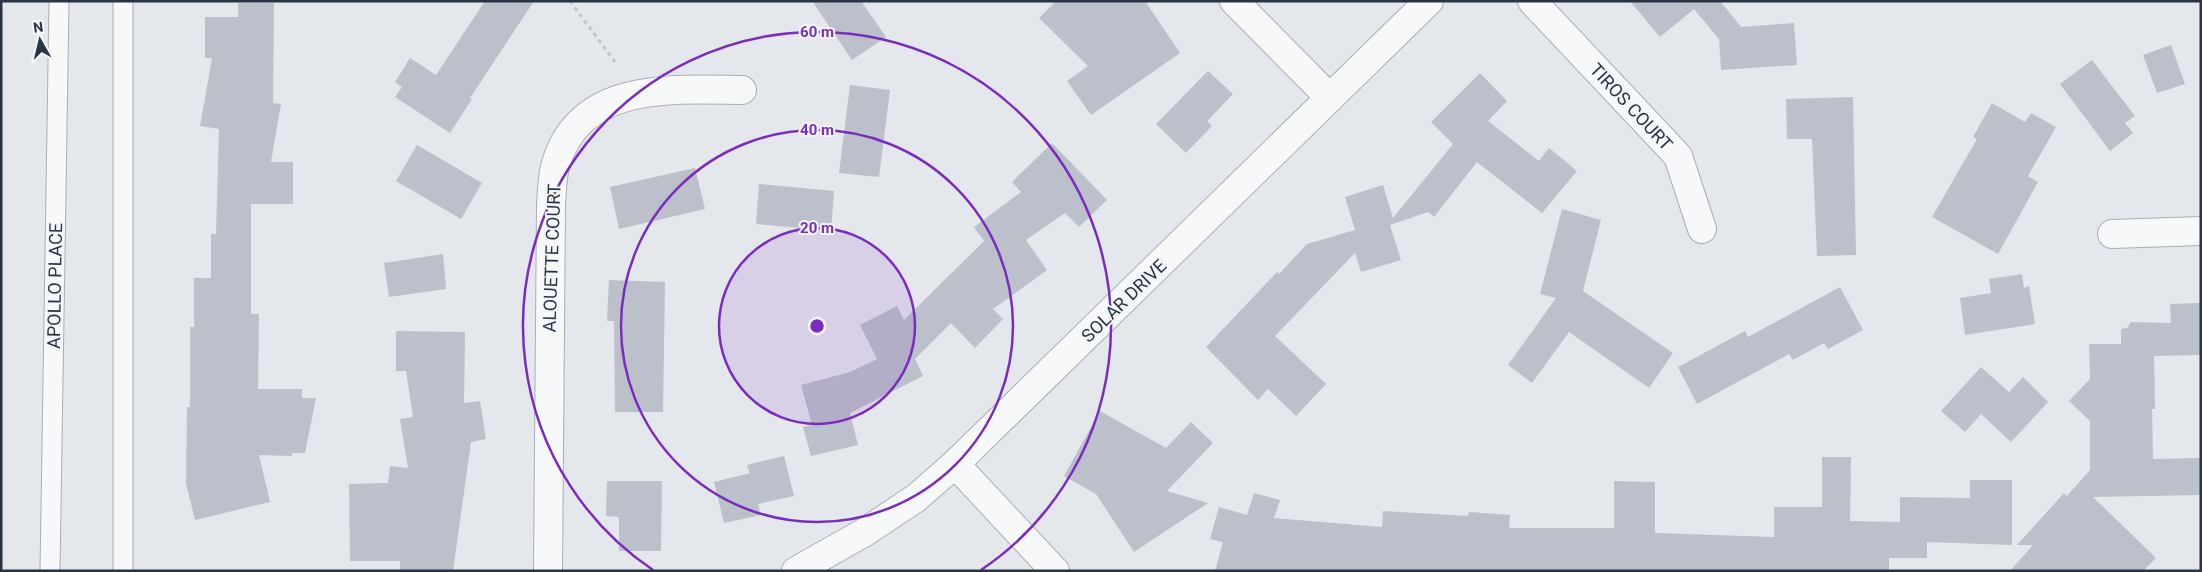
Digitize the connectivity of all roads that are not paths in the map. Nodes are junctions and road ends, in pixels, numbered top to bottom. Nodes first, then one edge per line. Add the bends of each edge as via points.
1 (59, 1) edge
2 (123, 1) edge
3 (1234, 1) edge
4 (1429, 1) edge
5 (1532, 1) edge
6 (742, 90) dead end
7 (1330, 98) junction
8 (1702, 229) dead end
9 (2201, 231) edge
10 (2112, 234) dead end
11 (955, 464) junction
12 (50, 571) edge
13 (122, 571) edge
14 (548, 571) edge
15 (796, 571) edge
16 (1055, 571) edge

1 - 12 lane, APOLLO PLACE
2 - 13 lane
3 - 7 street
4 - 7 street, SOLAR DRIVE
5 - 8 street, TIROS COURT via 1678,156
6 - 14 street, ALOUETTE COURT via 681,89 616,98 591,114 569,135 555,166 551,204
7 - 11 street, SOLAR DRIVE
9 - 10 street
11 - 15 street, SOLAR DRIVE via 916,498 865,532
11 - 16 street

